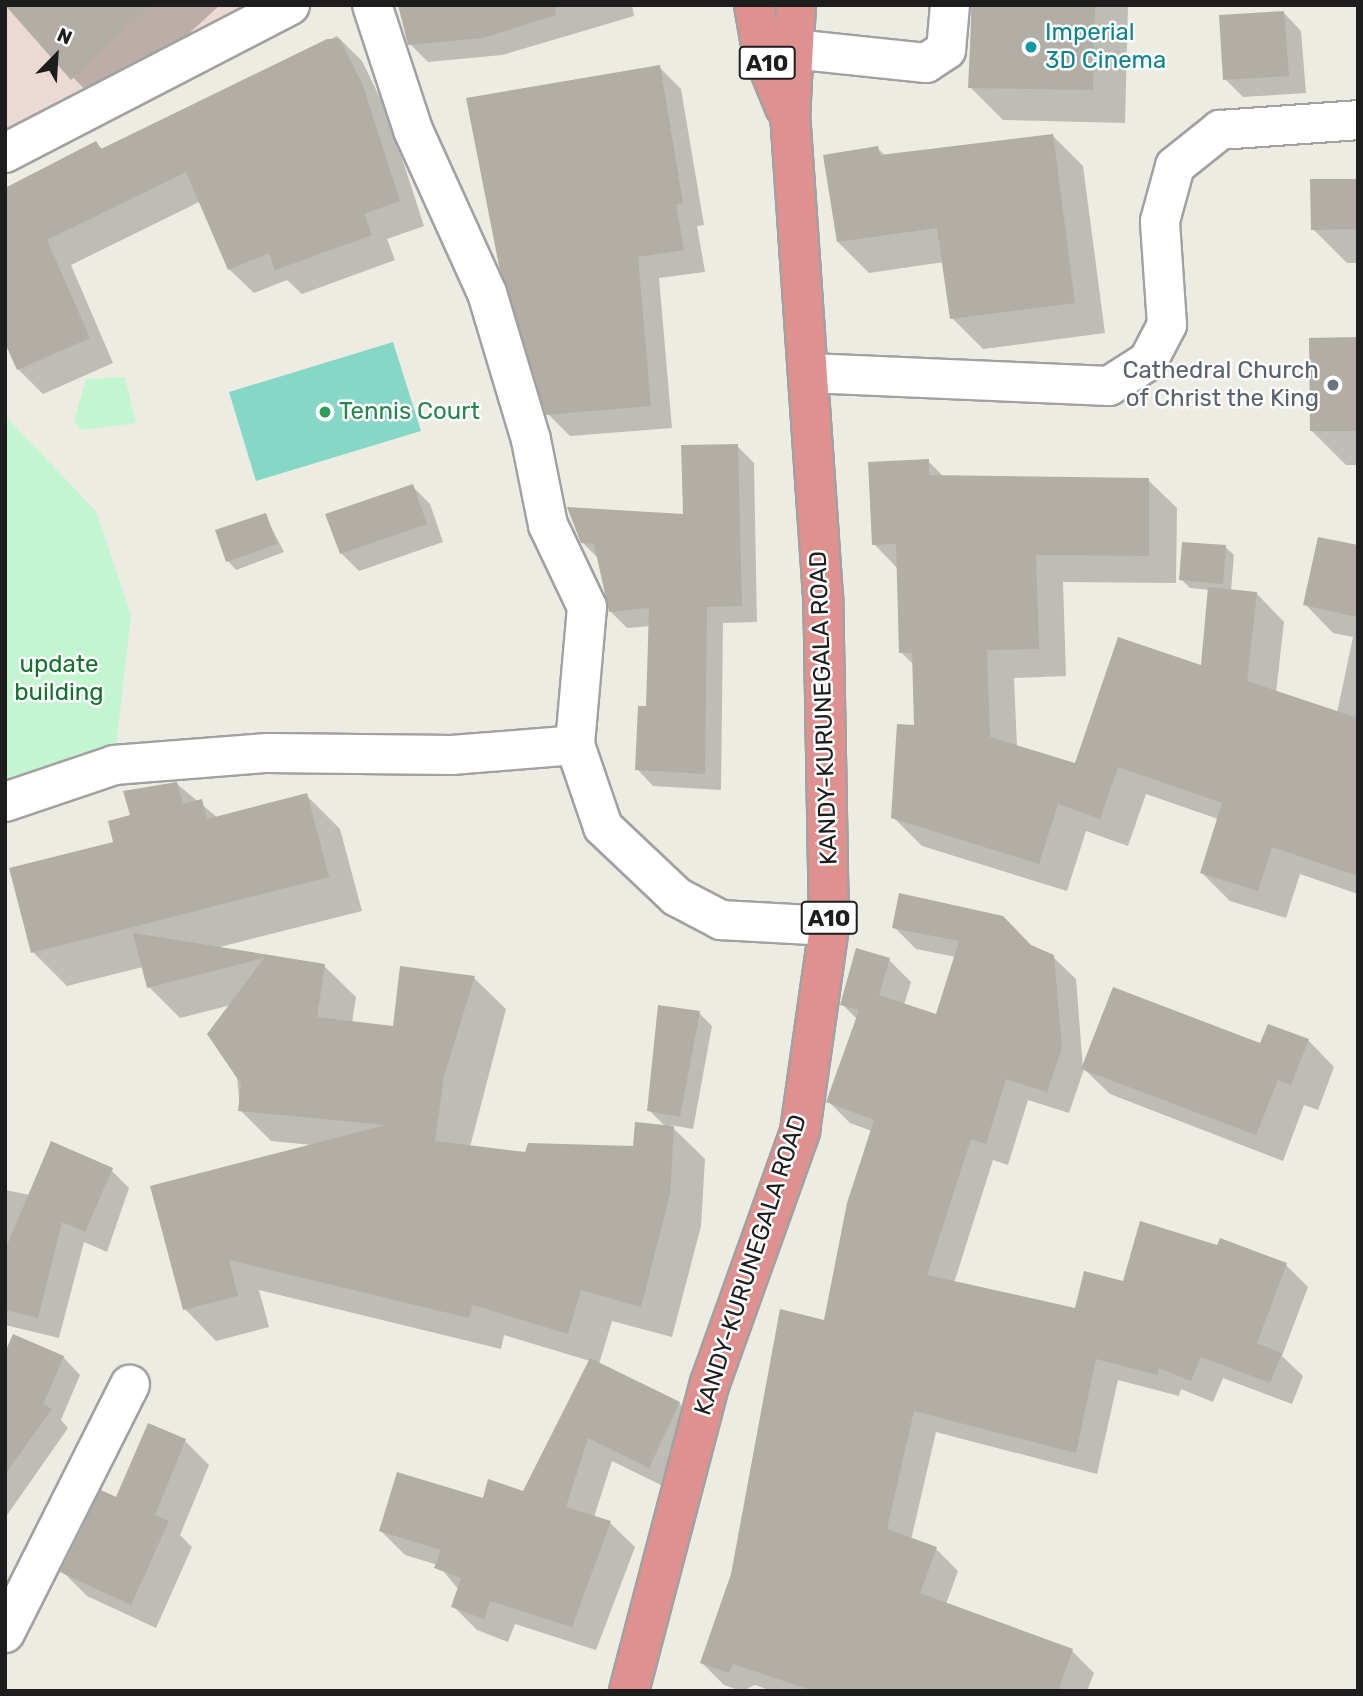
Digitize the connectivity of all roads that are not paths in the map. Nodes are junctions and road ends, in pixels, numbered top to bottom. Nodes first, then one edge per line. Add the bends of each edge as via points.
1 (290, 5) edge
2 (372, 5) edge
3 (754, 5) edge
4 (796, 5) edge
5 (950, 5) edge
6 (793, 49) junction
7 (790, 118) junction
8 (1358, 120) edge
9 (5, 153) edge
10 (809, 373) junction
11 (575, 745) junction
12 (5, 802) edge
13 (829, 926) junction
14 (130, 1385) dead end
15 (5, 1633) edge
16 (629, 1691) edge

1 - 9 street
2 - 11 street via 413,130 487,293 531,440 548,525 587,607
3 - 7 highway, KANDY-KURUNEGALA ROAD / A10 via 762,51
4 - 6 highway, KANDY-KURUNEGALA ROAD / A10
5 - 6 street via 946,50 926,63
6 - 7 highway, KANDY-KURUNEGALA ROAD / A10
7 - 10 highway, KANDY-KURUNEGALA ROAD / A10
8 - 10 street via 1220,130 1175,166 1160,221 1167,325 1148,361 1109,386
10 - 13 highway, KANDY-KURUNEGALA ROAD / A10 via 826,658
11 - 12 street via 452,755 268,753 114,765
11 - 13 street via 603,827 677,897 721,920
13 - 16 highway, KANDY-KURUNEGALA ROAD / A10 via 800,1131 710,1383
14 - 15 street

